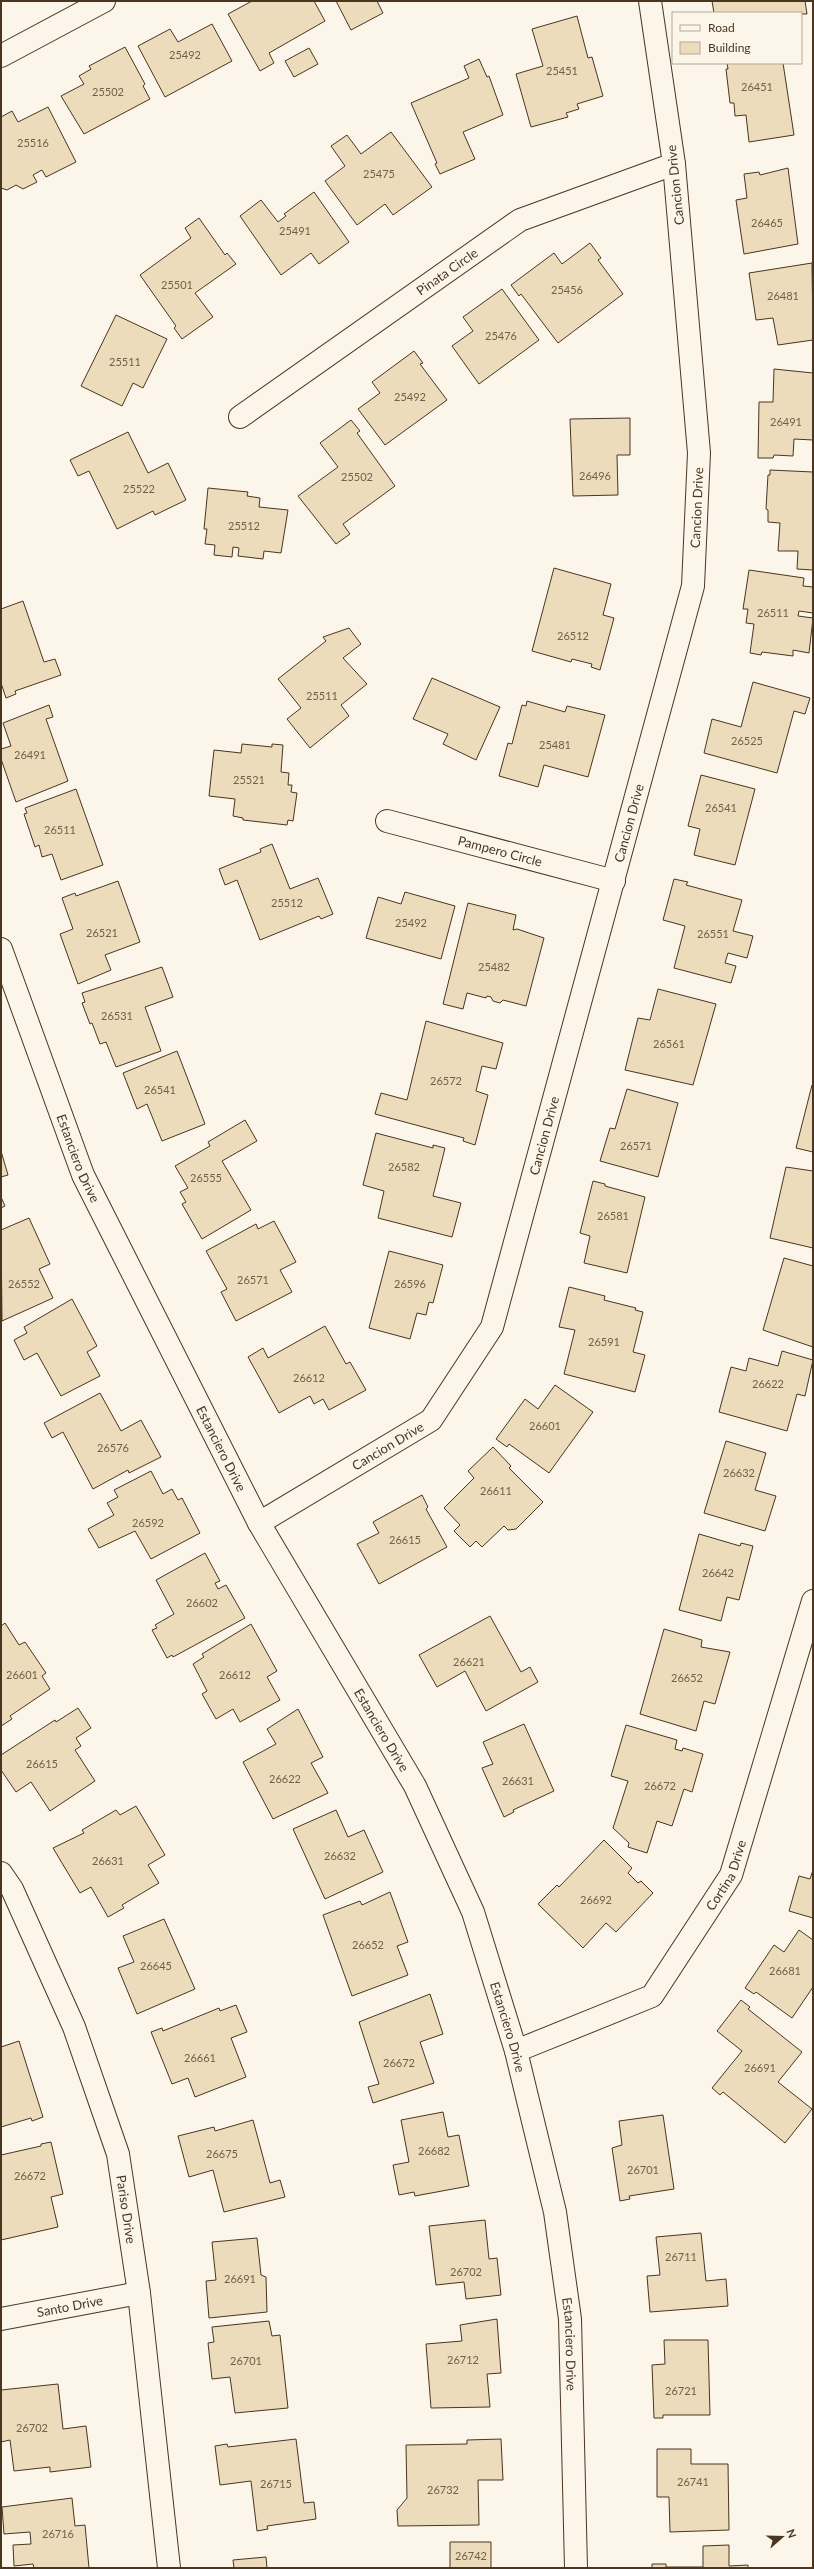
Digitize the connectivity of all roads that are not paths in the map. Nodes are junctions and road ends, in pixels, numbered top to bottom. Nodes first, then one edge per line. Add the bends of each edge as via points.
1 (104, 1) edge
2 (650, 1) edge
3 (1, 56) edge
4 (674, 164) junction
5 (240, 417) dead end
6 (387, 821) dead end
7 (614, 881) junction
8 (1, 949) edge
9 (259, 1523) junction
10 (813, 1601) edge
11 (1, 1873) edge
12 (516, 2051) junction
13 (139, 2293) junction
14 (1, 2319) edge
15 (169, 2568) edge
16 (576, 2568) edge

1 - 3 street
2 - 4 street, Cancion Drive
4 - 5 street, Pinata Circle via 520,220
4 - 7 street, Cancion Drive via 700,453 693,586
6 - 7 street, Pampero Circle
7 - 9 street, Cancion Drive via 492,1327 431,1420
8 - 9 street, Estanciero Drive via 84,1175
9 - 12 street, Estanciero Drive via 415,1786 473,1912
10 - 12 street, Cortina Drive via 731,1875 652,1996
11 - 13 street, Pariso Drive via 12,1889 74,2027 118,2154
12 - 16 street, Estanciero Drive via 555,2212 570,2319
13 - 14 street, Santo Drive
13 - 15 street, Pariso Drive

